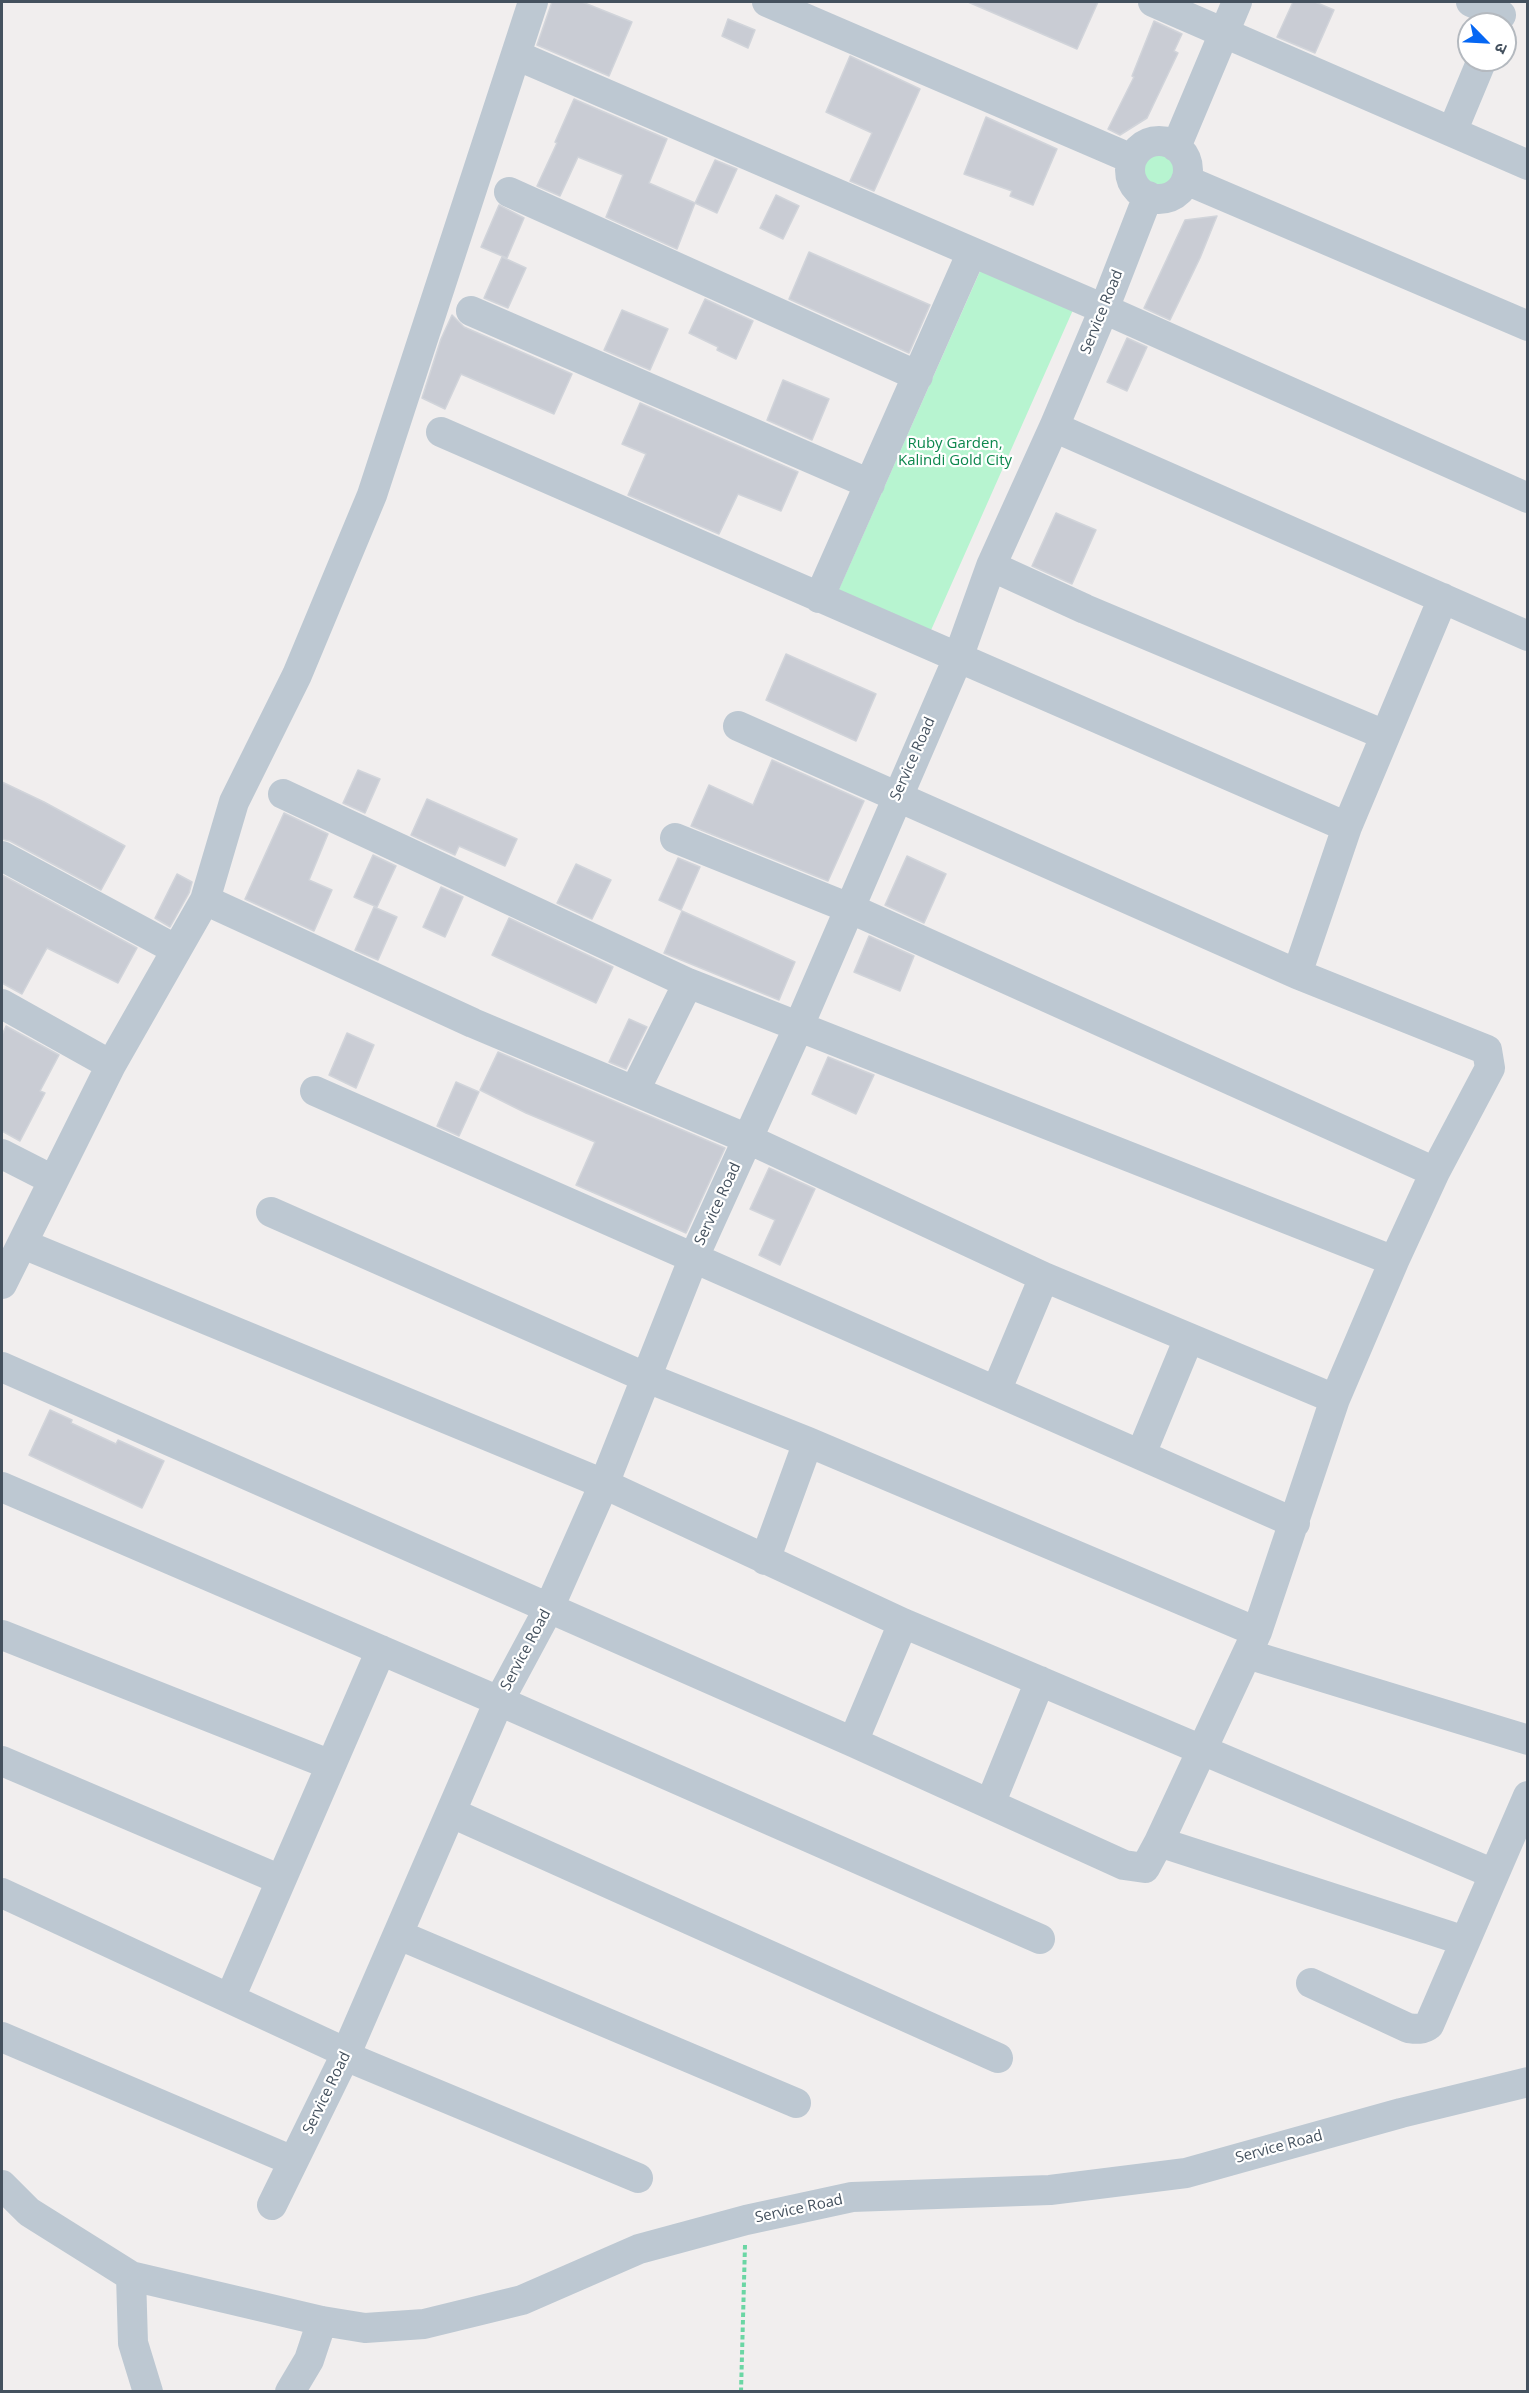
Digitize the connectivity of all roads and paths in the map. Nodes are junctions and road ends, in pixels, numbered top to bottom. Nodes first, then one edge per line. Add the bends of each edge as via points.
1 (533, 2) edge
2 (767, 2) edge
3 (1153, 2) edge
4 (1237, 2) edge
5 (1471, 2) edge
6 (1499, 12) edge
7 (1223, 32) junction
8 (516, 55) junction
9 (1477, 72) edge
10 (1452, 132) junction
11 (1176, 147) junction
12 (1132, 159) junction
13 (1527, 165) edge
14 (1186, 180) junction
15 (509, 192) dead end
16 (1148, 196) junction
17 (972, 252) junction
18 (1104, 309) junction
19 (471, 311) dead end
20 (1527, 326) edge
21 (918, 376) junction
22 (1054, 427) junction
23 (441, 432) dead end
24 (870, 484) junction
25 (1527, 498) edge
26 (991, 566) junction
27 (819, 598) junction
28 (1443, 598) junction
29 (1527, 636) edge
30 (958, 658) junction
31 (738, 726) dead end
32 (1385, 735) junction
33 (283, 794) dead end
34 (896, 797) junction
35 (1347, 827) junction
36 (675, 838) dead end
37 (2, 856) edge
38 (205, 900) junction
39 (849, 909) junction
40 (175, 949) junction
41 (1297, 974) junction
42 (688, 983) junction
43 (2, 1004) edge
44 (798, 1028) junction
45 (111, 1065) junction
46 (635, 1090) junction
47 (315, 1091) dead end
48 (748, 1139) junction
49 (2, 1154) edge
50 (1435, 1172) junction
51 (53, 1180) junction
52 (271, 1212) dead end
53 (22, 1244) junction
54 (694, 1257) junction
55 (1394, 1261) junction
56 (1044, 1277) junction
57 (2, 1284) edge
58 (1189, 1338) junction
59 (2, 1367) edge
60 (645, 1377) junction
61 (997, 1389) junction
62 (1335, 1399) junction
63 (808, 1442) junction
64 (1141, 1454) junction
65 (604, 1484) junction
66 (2, 1486) edge
67 (1295, 1522) junction
68 (765, 1560) junction
69 (549, 1608) junction
70 (903, 1623) junction
71 (2, 1635) edge
72 (1252, 1643) junction
73 (381, 1650) junction
74 (1040, 1681) junction
75 (499, 1701) junction
76 (1527, 1740) edge
77 (853, 1742) junction
78 (1201, 1750) junction
79 (2, 1761) edge
80 (331, 1765) junction
81 (1527, 1796) edge
82 (990, 1804) junction
83 (452, 1813) junction
84 (1159, 1842) junction
85 (1494, 1874) junction
86 (281, 1880) junction
87 (2, 1893) edge
88 (399, 1935) junction
89 (1040, 1939) dead end
90 (1465, 1941) junction
91 (1311, 1983) dead end
92 (230, 1998) junction
93 (2, 2037) edge
94 (346, 2054) junction
95 (998, 2058) dead end
96 (1527, 2082) edge
97 (796, 2103) dead end
98 (294, 2162) junction
99 (638, 2178) dead end
100 (2, 2185) edge
101 (272, 2205) dead end
102 (746, 2220) junction
103 (131, 2276) junction
104 (322, 2321) junction
105 (148, 2391) edge
106 (290, 2391) edge
107 (741, 2391) edge

1 - 8 street
2 - 12 street
3 - 7 street
4 - 7 street
5 - 6 street
7 - 10 street
7 - 11 street
8 - 17 street
8 - 38 street via 372,495 297,675 234,802
9 - 10 street
10 - 13 street
11 - 12 street via 1154,141 1145,144
11 - 14 street via 1188,166
12 - 16 street via 1131,178 1135,187
14 - 16 street via 1167,198
14 - 20 street
15 - 21 street
16 - 18 street, Service Road
17 - 18 street
17 - 21 street
18 - 22 street, Service Road
18 - 25 street
19 - 24 street
21 - 24 street
22 - 26 street, Service Road
22 - 28 street
23 - 27 street
24 - 27 street
26 - 30 street, Service Road
26 - 32 street
27 - 30 street
28 - 29 street
28 - 32 street
30 - 34 street, Service Road
30 - 35 street
31 - 34 street
32 - 35 street
33 - 42 street
34 - 39 street, Service Road
34 - 41 street
35 - 41 street
36 - 39 street
37 - 40 street
38 - 40 street
38 - 46 street via 473,1023
39 - 44 street, Service Road
39 - 50 street
40 - 45 street
41 - 50 street via 1487,1050 1490,1068
42 - 44 street
42 - 46 street
43 - 45 street
44 - 48 street, Service Road
44 - 55 street
45 - 51 street
46 - 48 street
47 - 54 street
48 - 54 street, Service Road
48 - 56 street
49 - 51 street
50 - 55 street
51 - 53 street
52 - 60 street
53 - 57 street
53 - 65 street
54 - 60 street, Service Road
54 - 61 street
55 - 62 street
56 - 58 street
56 - 61 street
58 - 62 street
58 - 64 street
59 - 69 street
60 - 63 street
60 - 65 street, Service Road
61 - 64 street
62 - 67 street
63 - 68 street
63 - 72 street
64 - 67 street
65 - 68 street
65 - 69 street, Service Road
66 - 73 street
67 - 72 street
68 - 70 street
69 - 75 street, Service Road
69 - 77 street
70 - 74 street
70 - 77 street
71 - 80 street
72 - 76 street
72 - 78 street
73 - 75 street
73 - 80 street
74 - 78 street
74 - 82 street
75 - 83 street, Service Road
75 - 89 street
77 - 82 street
78 - 84 street
78 - 85 street
79 - 86 street
80 - 86 street
81 - 85 street
82 - 84 street via 1124,1865 1145,1868
83 - 88 street, Service Road
83 - 95 street
84 - 90 street
85 - 90 street
86 - 92 street
87 - 92 street
88 - 94 street, Service Road
88 - 97 street
90 - 91 street via 1425,2028 1408,2028
92 - 94 street
93 - 98 street
94 - 98 street, Service Road
94 - 99 street
96 - 102 street, Service Road via 1186,2173 1050,2190 852,2197
98 - 101 street, Service Road
100 - 103 street, Service Road via 29,2212
102 - 104 street, Service Road via 639,2249 522,2300 424,2324 365,2328
102 - 107 path
103 - 104 street, Service Road
103 - 105 street via 133,2343
104 - 106 street via 309,2360

